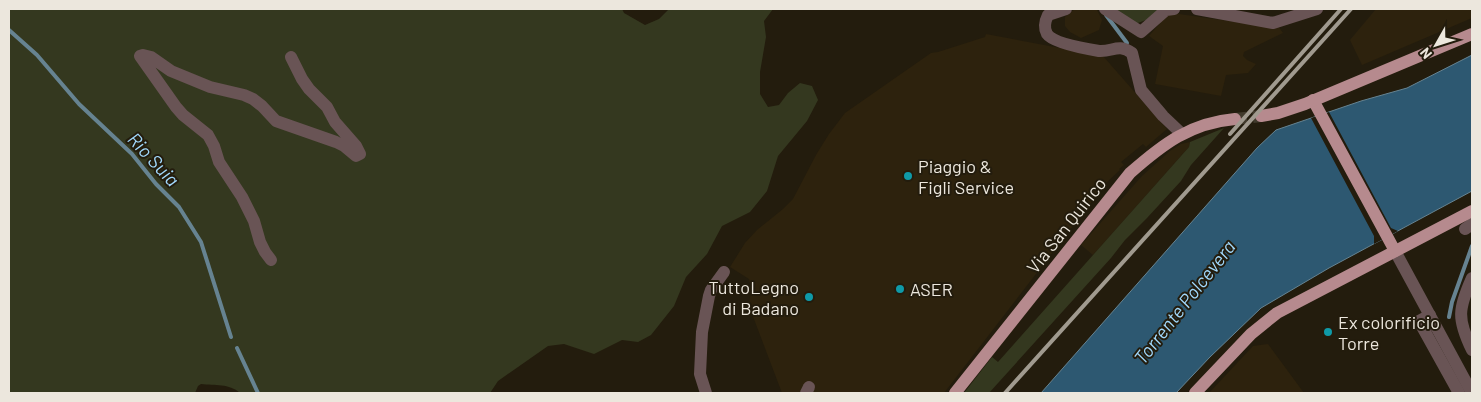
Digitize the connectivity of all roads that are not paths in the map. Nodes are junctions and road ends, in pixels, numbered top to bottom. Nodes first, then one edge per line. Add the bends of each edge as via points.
1 (1066, 9) edge
2 (1105, 9) edge
3 (1174, 9) edge
4 (1197, 9) edge
5 (1317, 9) edge
6 (1472, 34) edge
7 (291, 58) dead end
8 (1313, 100) junction
9 (1261, 116) tunnel mouth
10 (1236, 119) tunnel mouth
11 (1182, 134) junction
12 (1472, 211) edge
13 (1394, 251) junction
14 (271, 260) dead end
15 (724, 272) dead end
16 (1472, 278) edge
17 (1430, 315) junction
18 (1472, 350) edge
19 (706, 393) edge
20 (955, 393) edge
21 (1196, 393) edge
22 (1459, 393) edge
23 (1472, 393) edge

1 - 11 street via 1048,15 1044,22 1047,34 1077,46 1101,51 1118,47 1132,53 1140,90
2 - 3 street via 1142,32 1166,10
4 - 5 street via 1273,23
6 - 8 main road
7 - 14 street via 309,89 327,106 360,154 356,156 336,142 276,121 253,98 210,88 171,71 151,57 140,56 176,107 208,135
8 - 9 main road
8 - 13 main road
10 - 11 main road, Via San Quirico via 1206,123
11 - 20 main road, Via San Quirico via 1124,180
12 - 13 main road
13 - 17 street
13 - 21 main road via 1263,323
15 - 19 street via 709,296 702,332 700,374
16 - 18 street via 1460,310 1462,327
17 - 22 street via 1419,321
17 - 23 street

